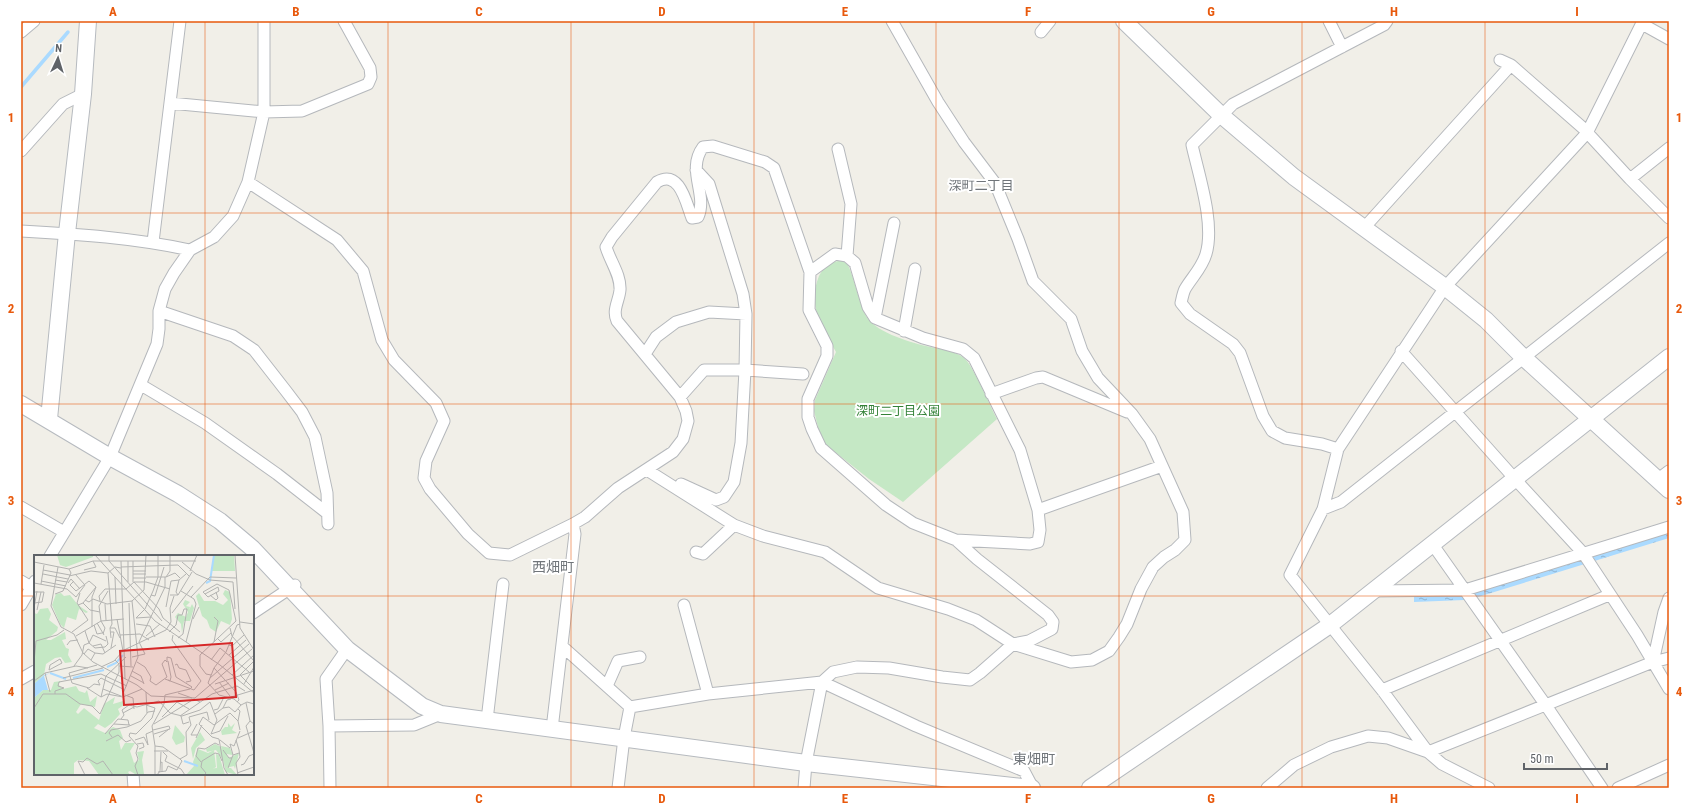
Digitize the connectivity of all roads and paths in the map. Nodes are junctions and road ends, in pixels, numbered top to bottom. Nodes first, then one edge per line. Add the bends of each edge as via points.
1 (34, 21) edge
2 (88, 21) edge
3 (180, 21) edge
4 (264, 21) edge
5 (344, 21) edge
6 (892, 21) edge
7 (1050, 21) edge
8 (1124, 21) edge
9 (1329, 21) edge
10 (1387, 21) edge
11 (1642, 22) edge
12 (21, 32) edge
13 (1041, 32) dead end
14 (1669, 39) edge
15 (1342, 47) junction
16 (1500, 60) dead end
17 (1511, 65) junction
18 (83, 94) junction
19 (170, 103) junction
20 (264, 112) junction
21 (1221, 115) junction
22 (1587, 133) junction
23 (1669, 148) edge
24 (838, 149) dead end
25 (21, 151) edge
26 (696, 170) junction
27 (1630, 179) junction
28 (248, 182) junction
29 (1669, 218) edge
30 (894, 223) dead end
31 (1363, 229) junction
32 (21, 231) edge
33 (67, 233) junction
34 (153, 242) junction
35 (1669, 243) edge
36 (190, 250) junction
37 (847, 256) junction
38 (915, 269) dead end
39 (810, 272) junction
40 (1445, 287) junction
41 (159, 310) junction
42 (746, 314) junction
43 (875, 318) junction
44 (904, 331) junction
45 (1401, 351) junction
46 (645, 354) junction
47 (1523, 357) junction
48 (1669, 357) edge
49 (746, 370) junction
50 (803, 374) dead end
51 (141, 385) junction
52 (991, 394) junction
53 (680, 397) junction
54 (21, 404) edge
55 (1455, 411) junction
56 (1132, 414) junction
57 (1590, 418) junction
58 (49, 419) junction
59 (1338, 449) junction
60 (110, 457) junction
61 (1162, 466) junction
62 (647, 470) junction
63 (1515, 480) junction
64 (1665, 480) edge
65 (666, 481) junction
66 (21, 507) edge
67 (1323, 509) junction
68 (1038, 510) junction
69 (573, 524) junction
70 (734, 525) junction
71 (1669, 527) edge
72 (64, 532) junction
73 (956, 540) junction
74 (1433, 545) junction
75 (696, 552) dead end
76 (1583, 553) junction
77 (51, 555) edge
78 (21, 581) edge
79 (33, 584) edge
80 (503, 584) dead end
81 (293, 586) junction
82 (1465, 590) junction
83 (1374, 591) junction
84 (1609, 595) junction
85 (1669, 598) edge
86 (21, 605) edge
87 (684, 605) dead end
88 (254, 612) edge
89 (1330, 625) junction
90 (1500, 640) junction
91 (1013, 644) junction
92 (563, 647) junction
93 (347, 649) junction
94 (640, 657) dead end
95 (1669, 658) edge
96 (1653, 662) junction
97 (822, 682) junction
98 (607, 686) junction
99 (1669, 689) edge
100 (1382, 690) junction
101 (708, 694) junction
102 (1545, 704) junction
103 (630, 707) junction
104 (441, 714) junction
105 (487, 720) junction
106 (329, 726) junction
107 (552, 729) junction
108 (624, 738) junction
109 (1428, 752) junction
110 (806, 763) junction
111 (1669, 765) edge
112 (133, 775) edge
113 (134, 788) edge
114 (330, 788) edge
115 (618, 788) edge
116 (804, 788) edge
117 (1033, 788) edge
118 (1090, 788) edge
119 (1267, 788) edge
120 (1489, 788) edge
121 (1602, 788) edge
122 (1618, 788) edge

1 - 12 street
2 - 18 street
3 - 19 street
4 - 20 street
5 - 20 street via 370,68 371,77 368,84 302,111
6 - 56 street via 938,102 995,183 1032,281 1070,319 1082,351 1098,378
7 - 13 street
8 - 21 street
9 - 15 street
10 - 15 street
11 - 14 street
11 - 22 street
15 - 21 street via 1234,104
16 - 17 street
17 - 22 street
17 - 31 street
18 - 25 street via 63,104
18 - 33 street
19 - 20 street
19 - 34 street
20 - 28 street
21 - 31 street via 1294,177
21 - 59 street via 1192,145 1210,236 1206,255 1200,269 1184,290 1181,304 1190,314 1233,344 1240,353 1263,416 1272,431 1285,438
22 - 27 street
22 - 40 street
23 - 27 street
24 - 37 street via 851,204
26 - 39 street via 699,153 704,147 713,146 765,162 774,168
26 - 42 street via 709,184 743,294
26 - 46 street via 701,209 698,217 692,218 680,186 671,180 663,179 657,182 606,247 619,278 620,289 614,315
27 - 29 street
28 - 36 street via 233,216 214,237
28 - 69 street via 337,240 364,271 382,340 394,360 436,403 444,421 426,461 424,478 430,489 468,534 489,554 510,555
30 - 43 street
31 - 40 street
32 - 33 street
33 - 34 street
33 - 58 street
34 - 36 street
35 - 47 street
36 - 41 street via 165,289
37 - 39 street via 835,254
37 - 43 street via 855,263 868,307
38 - 44 street
39 - 73 street via 809,310 827,346 828,356 808,399 808,417 821,448 886,504 913,523
40 - 45 street
40 - 47 street via 1486,320
41 - 51 street via 160,329 157,344
41 - 51 street via 233,336 254,350 302,412 315,437 327,493 328,519 277,474 205,423
42 - 46 street via 709,312 676,322 656,336
42 - 49 street
43 - 44 street
44 - 52 street via 963,349 974,358
45 - 55 street
45 - 59 street
46 - 53 street
47 - 55 street
47 - 57 street
48 - 57 street
49 - 50 street
49 - 53 street via 704,370
49 - 65 street via 741,443 734,482 724,497 716,500 681,484
51 - 60 street
52 - 56 street via 1043,377
52 - 68 street via 1020,450
53 - 62 street via 688,420 683,439 673,452
54 - 58 street
55 - 63 street
55 - 67 street via 1341,502
56 - 61 street via 1150,439
57 - 63 street
57 - 64 street
58 - 60 street
59 - 67 street
60 - 72 street
60 - 81 street via 178,494 220,521
61 - 68 street
61 - 91 street via 1183,512 1186,540 1153,567 1127,624 1109,650 1092,660 1071,662
62 - 65 street
62 - 69 street via 618,488 585,517
63 - 74 street
63 - 76 street
65 - 70 street
66 - 72 street
67 - 89 street via 1290,575
68 - 73 street via 1038,542 1030,544
69 - 92 street via 575,534
70 - 75 street via 703,554
70 - 91 street via 763,536 825,552 878,588 976,620
71 - 76 street
72 - 77 street
73 - 91 street via 1048,615 1053,622 1052,629 1029,641
74 - 82 street
74 - 83 street
76 - 82 street
76 - 84 street
78 - 79 street
79 - 86 street
80 - 105 street
81 - 88 street
81 - 93 street
82 - 83 street
82 - 90 street
83 - 89 street
84 - 90 street
84 - 96 street
85 - 96 street
87 - 101 street
89 - 100 street
89 - 118 street
90 - 100 street
90 - 102 street
91 - 97 street via 970,680 889,668 857,668 833,672
92 - 98 street
92 - 107 street
93 - 104 street via 422,706
93 - 106 street via 326,679
94 - 98 street via 618,661
95 - 96 street
96 - 99 street
96 - 102 street
97 - 101 street
97 - 110 street
97 - 117 street via 916,726 1024,771
98 - 103 street
100 - 109 street
101 - 103 street
102 - 109 street
102 - 121 street
103 - 108 street
104 - 105 street
104 - 106 street via 414,725
105 - 107 street
106 - 114 street
107 - 108 street
108 - 110 street
108 - 115 street
109 - 119 street via 1388,738 1368,736 1331,747 1294,765
109 - 120 street via 1442,764
110 - 116 street
110 - 117 street
111 - 122 street
112 - 113 street

